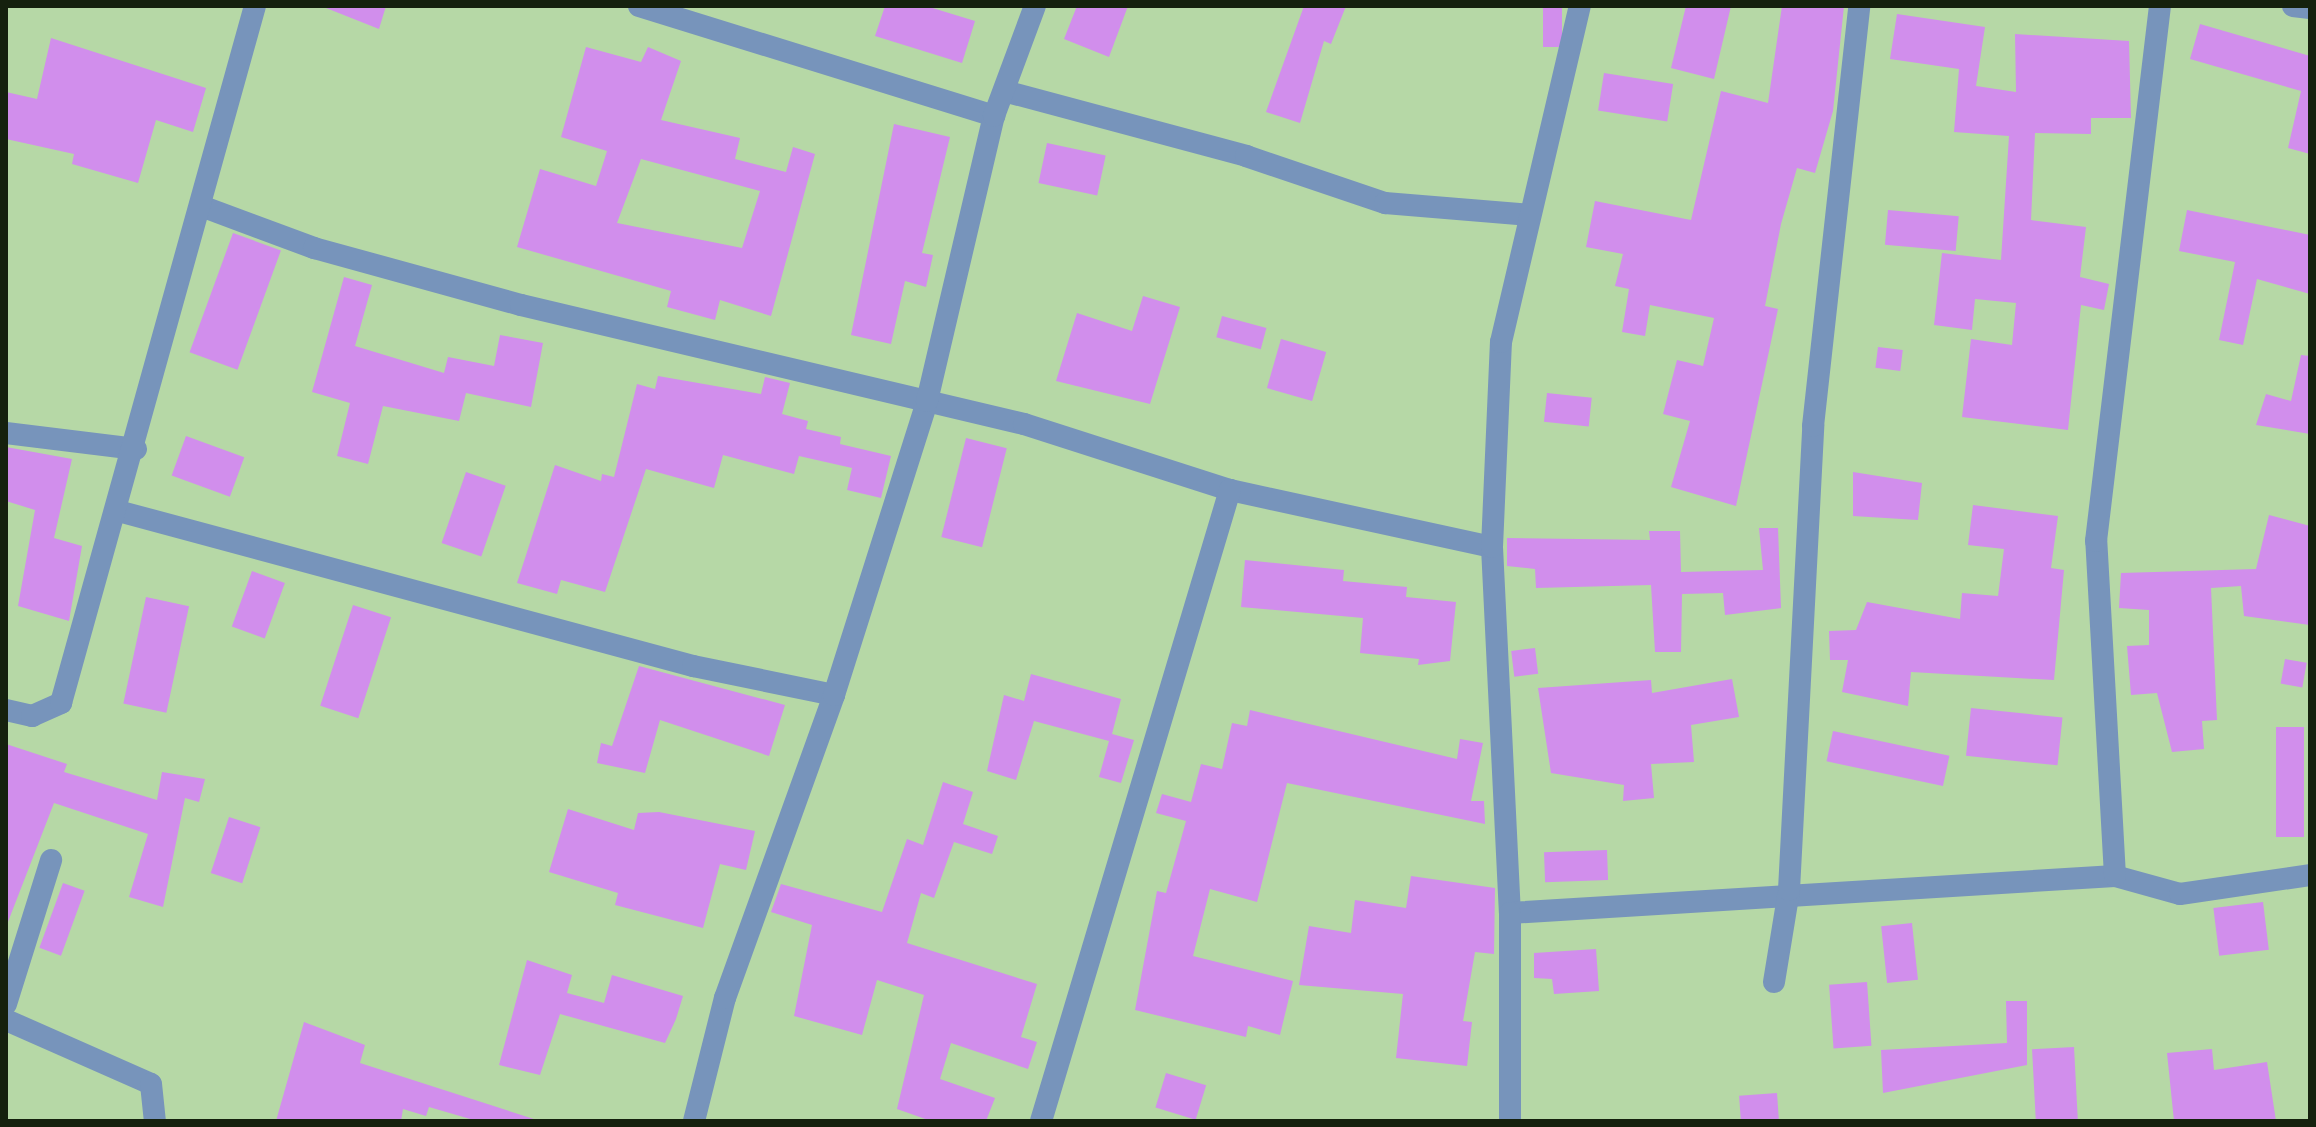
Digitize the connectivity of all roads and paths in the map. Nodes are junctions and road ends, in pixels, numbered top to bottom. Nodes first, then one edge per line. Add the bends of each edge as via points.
1 (255, 6) edge
2 (639, 6) edge
3 (1035, 6) edge
4 (1580, 6) edge
5 (1859, 6) edge
6 (2160, 6) edge
7 (2293, 6) edge
8 (2310, 8) edge
9 (1004, 91) junction
10 (994, 116) junction
11 (201, 206) junction
12 (1530, 215) junction
13 (927, 401) junction
14 (6, 433) edge
15 (136, 449) junction
16 (1230, 490) junction
17 (118, 511) junction
18 (1492, 547) junction
19 (834, 695) junction
20 (6, 710) edge
21 (51, 860) dead end
22 (2310, 875) edge
23 (2115, 876) junction
24 (1789, 890) junction
25 (1510, 913) junction
26 (1774, 982) dead end
27 (6, 1004) edge
28 (6, 1020) edge
29 (155, 1121) edge
30 (694, 1121) edge
31 (1041, 1121) edge
32 (1510, 1121) edge

1 - 11 street
2 - 10 street
3 - 9 street
4 - 12 street
5 - 24 street via 1813,426
6 - 23 street via 2096,541
7 - 8 street
9 - 10 street
9 - 12 street via 1246,156 1385,203
10 - 13 street
11 - 13 street via 314,248 521,305
11 - 15 street
12 - 18 street via 1501,342
13 - 16 street
13 - 19 street
14 - 15 street
15 - 17 street
16 - 18 street
16 - 31 street
17 - 19 street via 693,666
17 - 20 street via 61,703 32,716
18 - 25 street
19 - 30 street via 725,998
21 - 27 street
22 - 23 street via 2180,894
23 - 24 street via 1957,890
24 - 25 street
24 - 26 street
25 - 32 street
28 - 29 street via 151,1084

